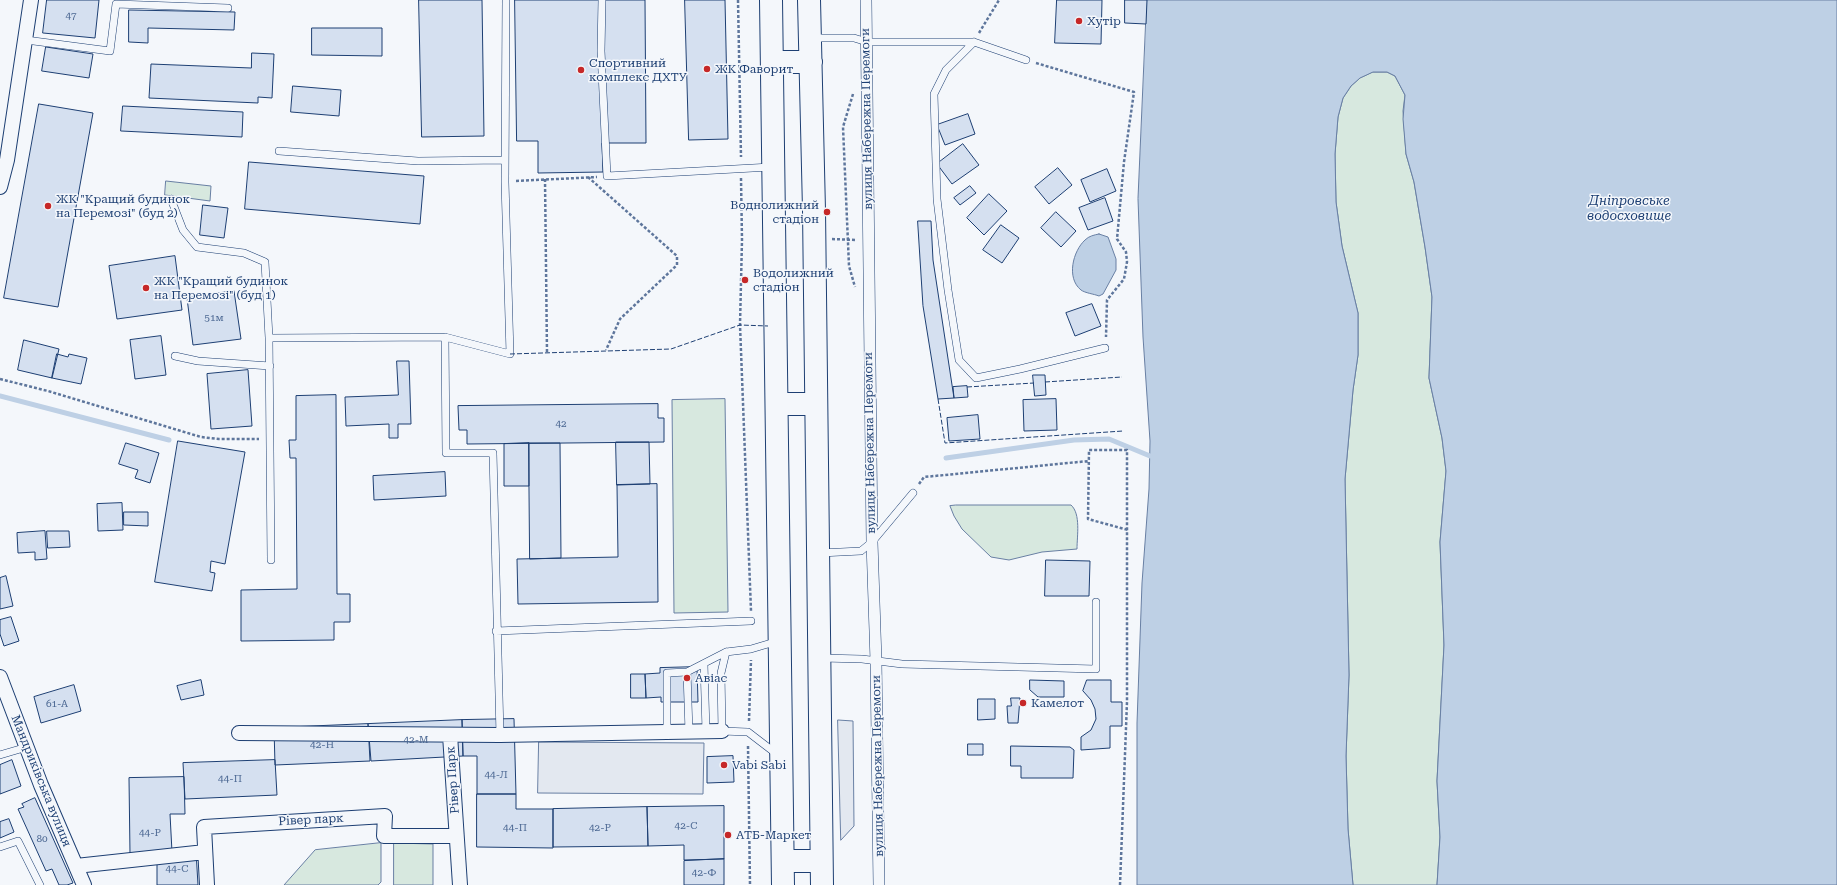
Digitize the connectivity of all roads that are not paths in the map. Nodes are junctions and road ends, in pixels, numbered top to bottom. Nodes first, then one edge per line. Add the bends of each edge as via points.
1 (31, 0) edge
2 (506, 0) edge
3 (602, 0) edge
4 (771, 0) edge
5 (809, 0) edge
6 (866, 0) edge
7 (228, 8) dead end
8 (810, 38) junction
9 (26, 40) junction
10 (867, 42) junction
11 (974, 42) junction
12 (1026, 60) road end
13 (772, 62) junction
14 (810, 62) junction
15 (279, 151) dead end
16 (3, 160) edge
17 (505, 160) junction
18 (773, 167) junction
19 (0, 187) edge
20 (171, 198) dead end
21 (445, 337) junction
22 (269, 338) junction
23 (1105, 348) road end
24 (175, 356) dead end
25 (270, 366) junction
26 (777, 404) junction
27 (815, 404) junction
28 (913, 493) road end
29 (872, 542) junction
30 (818, 553) junction
31 (271, 560) dead end
32 (1096, 602) dead end
33 (751, 620) road end
34 (496, 631) junction
35 (780, 640) junction
36 (726, 652) junction
37 (819, 658) junction
38 (876, 661) junction
39 (704, 664) junction
40 (687, 672) junction
41 (0, 677) edge
42 (722, 731) junction
43 (667, 732) junction
44 (689, 732) junction
45 (706, 732) junction
46 (239, 733) dead end
47 (450, 735) junction
48 (500, 735) junction
49 (27, 747) junction
50 (0, 755) edge
51 (782, 758) junction
52 (456, 831) junction
53 (0, 847) edge
54 (205, 852) junction
55 (783, 861) junction
56 (822, 861) junction
57 (76, 866) junction
58 (40, 885) edge
59 (83, 885) edge
60 (207, 885) edge
61 (460, 885) edge
62 (783, 885) edge
63 (822, 885) edge
64 (879, 885) edge

1 - 9 street
2 - 17 lane
3 - 18 lane via 601,50 607,176
4 - 13 main road
5 - 8 main road
6 - 10 street, вулиця Набережна Перемоги
7 - 9 lane via 116,4 110,51
8 - 10 lane via 854,38
8 - 14 main road
9 - 16 street
10 - 11 lane
10 - 29 street, вулиця Набережна Перемоги
11 - 12 lane
11 - 23 lane via 946,70 934,94 937,199 959,360 976,378
13 - 14 main road
13 - 18 main road
14 - 27 main road
15 - 17 lane via 418,160
16 - 19 street
17 - 21 lane via 510,354
18 - 26 main road
20 - 22 lane via 183,230 197,247 244,253 265,262
21 - 22 lane
21 - 34 lane via 446,453 493,453
22 - 25 lane
24 - 25 lane via 198,361
25 - 31 lane
26 - 27 main road
26 - 35 main road
27 - 30 main road
28 - 29 lane
29 - 30 lane via 861,551
29 - 38 street, вулиця Набережна Перемоги
30 - 37 main road
32 - 38 lane via 1096,669 902,664
33 - 34 lane
34 - 48 lane
35 - 36 lane via 751,649
35 - 51 main road
36 - 39 lane
36 - 42 lane via 721,673
37 - 38 lane
37 - 56 main road
38 - 64 street, вулиця Набережна Перемоги
39 - 40 lane
39 - 45 lane
40 - 43 lane via 667,673
40 - 44 lane
41 - 49 street, Мандриківська вулиця
42 - 45 street
42 - 51 lane via 748,732
43 - 44 street
43 - 48 street
44 - 45 street
46 - 47 street
47 - 48 street
47 - 52 street, Рівер Парк
49 - 50 lane
49 - 57 street, Мандриківська вулиця
51 - 55 main road
52 - 54 street, Рівер парк via 384,836 385,816 212,826 204,827
52 - 61 street, Рівер Парк
53 - 58 lane via 18,840
54 - 57 street
54 - 60 street, Рівер парк
55 - 56 main road
55 - 62 main road
56 - 63 main road
57 - 59 street, Мандриківська вулиця

